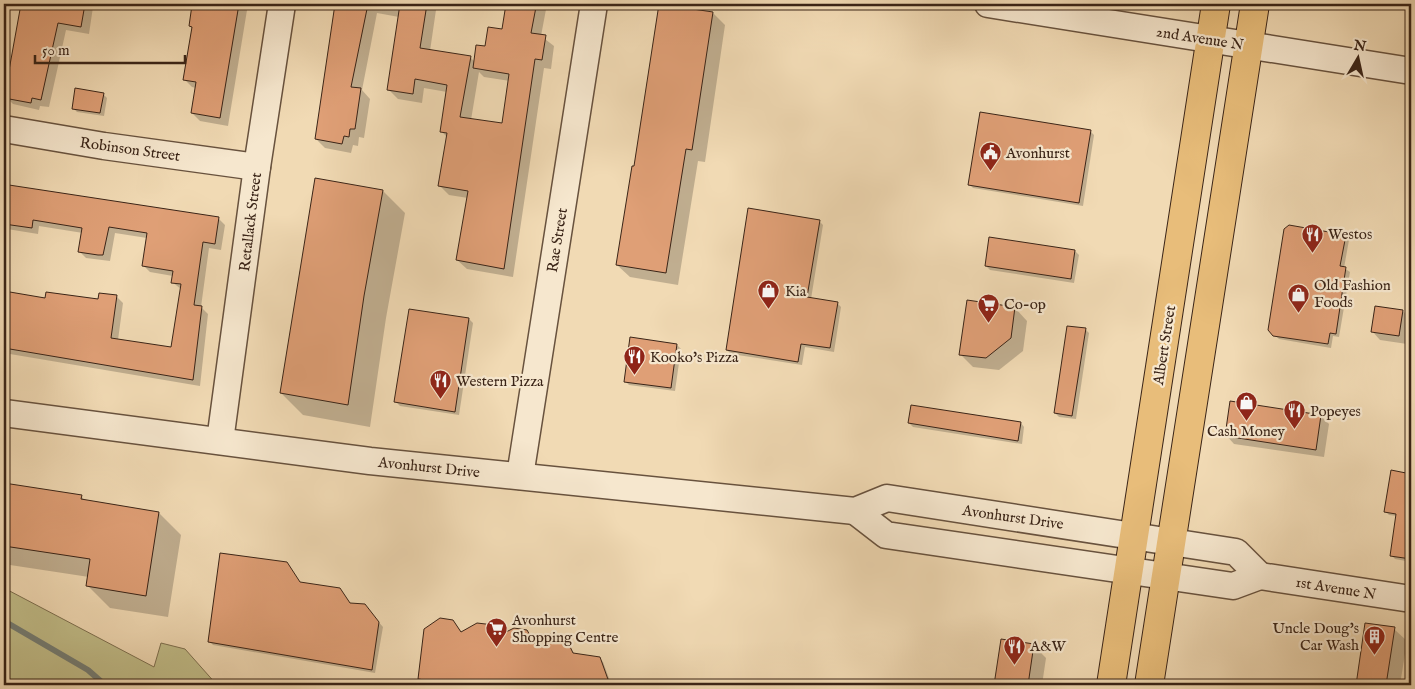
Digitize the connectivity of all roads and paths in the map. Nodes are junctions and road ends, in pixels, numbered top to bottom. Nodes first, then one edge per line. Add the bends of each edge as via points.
1 (282, 4) edge
2 (594, 4) edge
3 (988, 4) edge
4 (1216, 4) edge
5 (1255, 4) edge
6 (1211, 40) junction
7 (1248, 46) junction
8 (1411, 71) edge
9 (4, 129) edge
10 (257, 167) junction
11 (4, 413) edge
12 (220, 441) junction
13 (520, 476) junction
14 (855, 511) junction
15 (1134, 535) junction
16 (1173, 541) junction
17 (1129, 569) junction
18 (1166, 575) junction
19 (1260, 576) junction
20 (1411, 600) edge
21 (1110, 685) edge
22 (1149, 685) edge

1 - 10 street, Retallack Street
2 - 13 street, Rae Street
3 - 6 street, 2nd Avenue N
4 - 6 main road, Albert Street
5 - 7 main road
6 - 7 street, 2nd Avenue N
6 - 15 main road, Albert Street
7 - 8 street, 2nd Avenue N
7 - 16 main road
9 - 10 street, Robinson Street
10 - 12 street, Retallack Street
11 - 12 street, Avonhurst Drive
12 - 13 street, Avonhurst Drive
13 - 14 street, Avonhurst Drive
14 - 15 street, Avonhurst Drive via 887,498
14 - 17 street via 886,534
15 - 16 street, Avonhurst Drive
15 - 17 main road, Albert Street
16 - 18 main road
16 - 19 street via 1236,552
17 - 18 street
17 - 21 main road, Albert Street
18 - 19 street, 1st Avenue N via 1233,586
18 - 22 main road
19 - 20 street, 1st Avenue N

